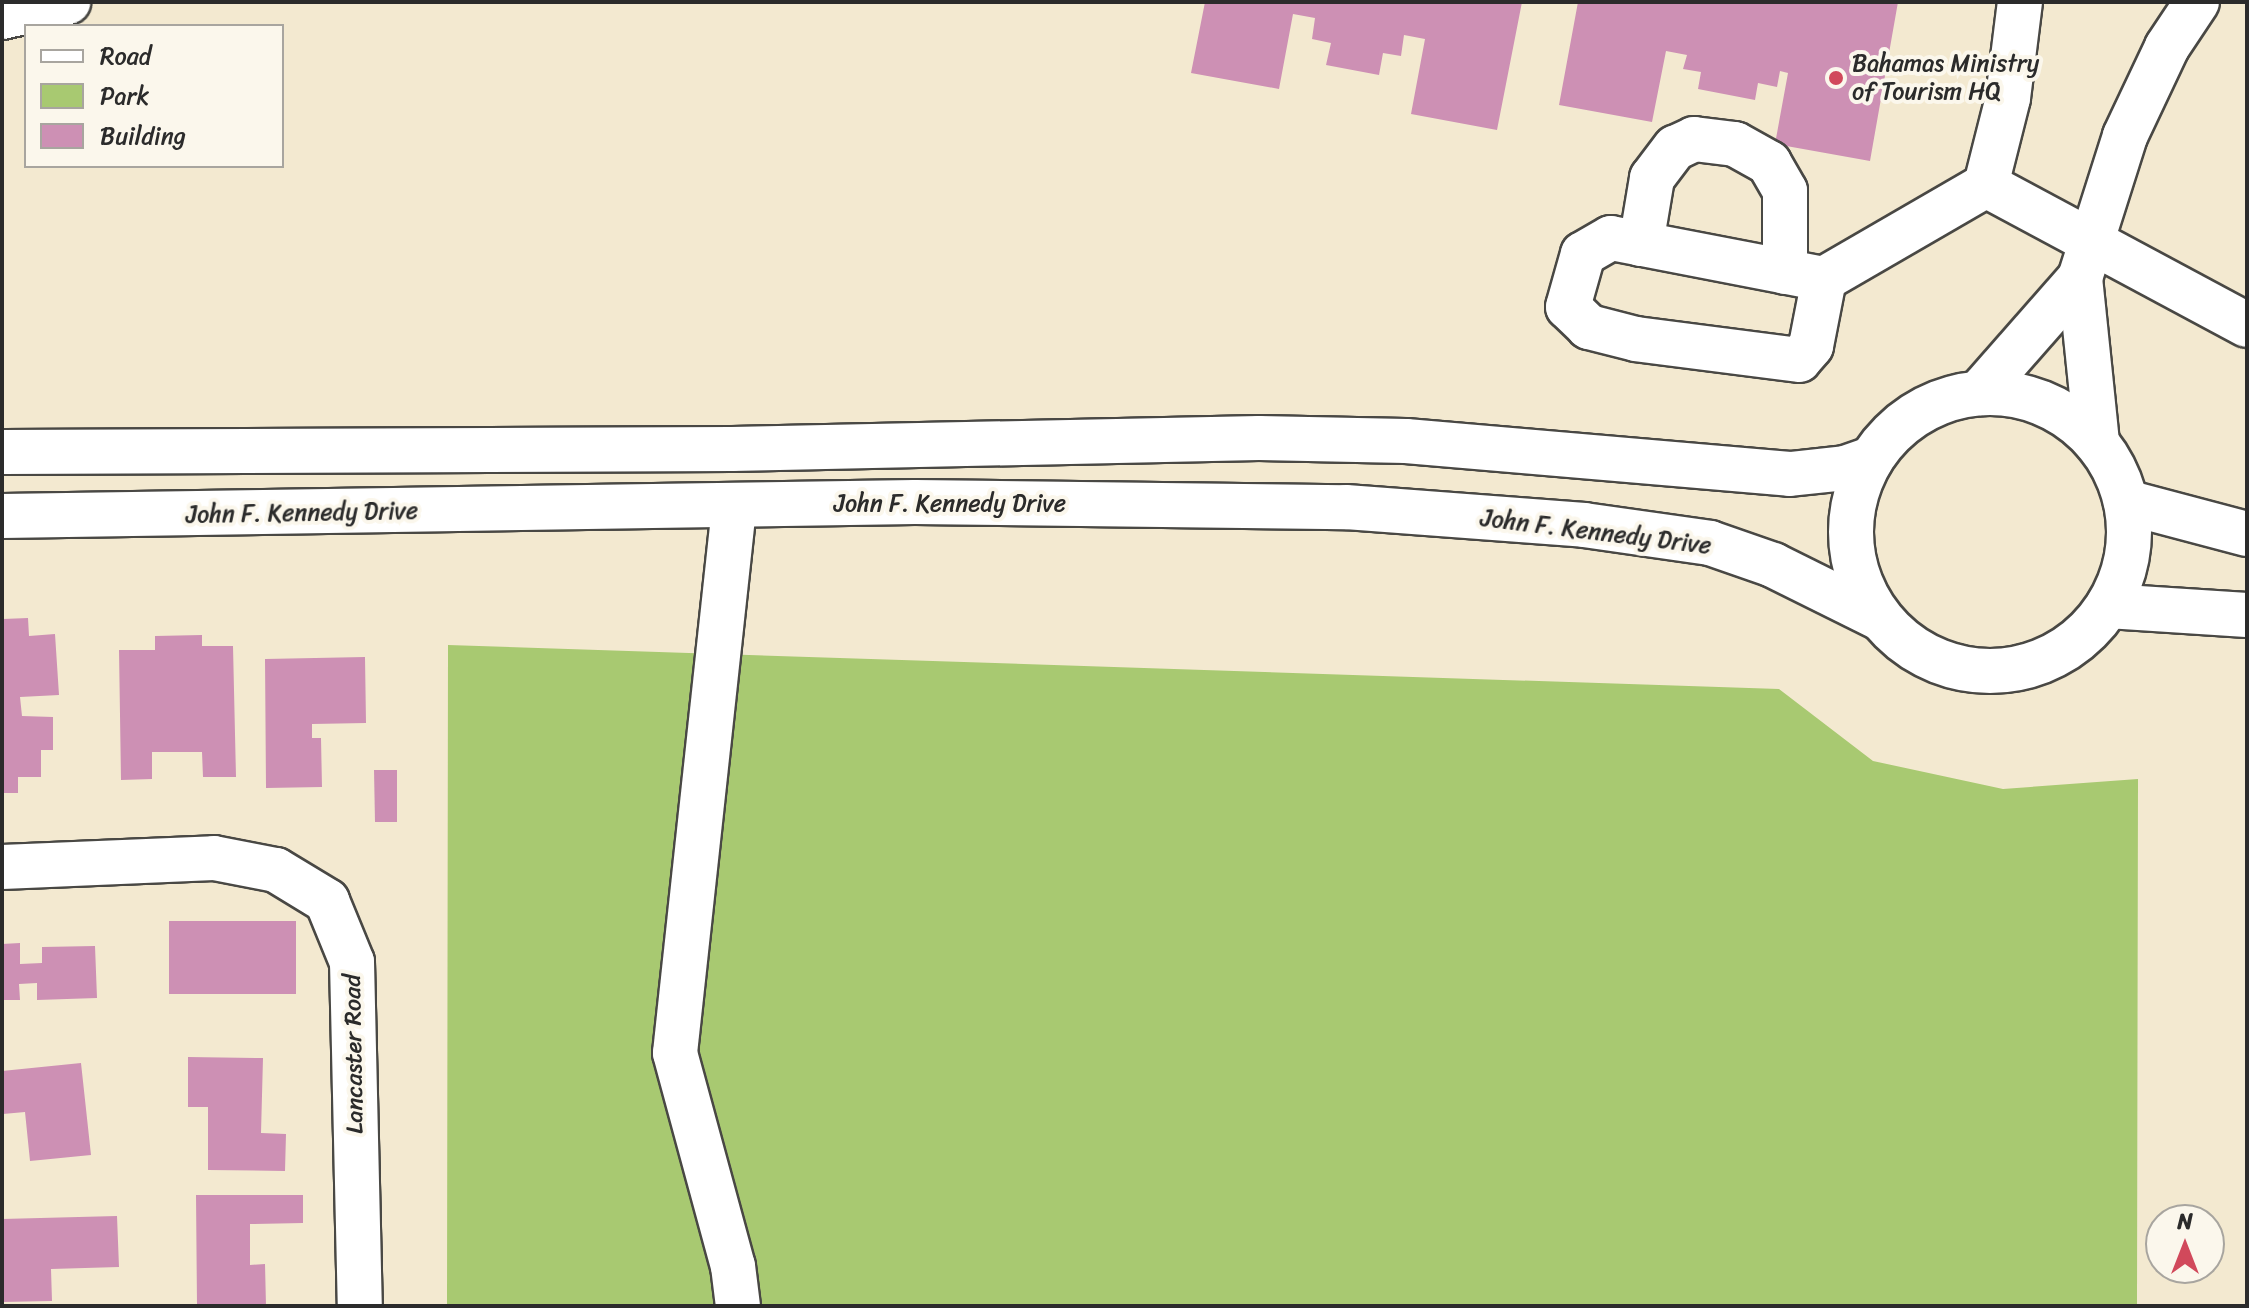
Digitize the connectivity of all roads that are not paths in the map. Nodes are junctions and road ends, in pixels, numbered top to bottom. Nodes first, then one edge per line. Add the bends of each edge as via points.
1 (68, 2) edge
2 (2020, 2) edge
3 (2197, 2) edge
4 (2, 17) edge
5 (1986, 185) junction
6 (1641, 244) junction
7 (2086, 259) junction
8 (1805, 276) junction
9 (2247, 325) edge
10 (1979, 393) junction
11 (2097, 443) junction
12 (2, 452) edge
13 (1871, 459) junction
14 (2126, 502) junction
15 (734, 508) junction
16 (2, 516) edge
17 (2247, 534) edge
18 (2108, 606) junction
19 (2247, 615) edge
20 (1880, 618) junction
21 (2, 867) edge
22 (360, 1306) edge
23 (738, 1306) edge

1 - 4 main road
2 - 5 main road via 2008,98
3 - 7 main road via 2167,47 2125,136
5 - 7 main road
5 - 8 main road
6 - 8 main road
6 - 8 main road via 1652,178 1675,148 1694,139 1735,144 1769,163 1785,191
6 - 8 main road via 1611,238 1583,254 1568,307 1589,327 1636,339 1799,360 1811,346
7 - 9 main road
7 - 10 main road
7 - 11 main road
10 - 11 main road, John F. Kennedy Drive via 2044,404
10 - 13 main road, John F. Kennedy Drive via 1917,413
11 - 14 main road, John F. Kennedy Drive
12 - 13 main road, John F. Kennedy Drive via 717,450 1259,438 1406,441 1790,474 1845,468
13 - 20 main road, John F. Kennedy Drive via 1854,498 1850,539 1858,579
14 - 17 main road
14 - 18 main road, John F. Kennedy Drive via 2127,556
15 - 16 main road, John F. Kennedy Drive
15 - 20 main road, John F. Kennedy Drive via 915,502 1346,507 1584,525 1710,543 1773,565
15 - 23 main road via 675,1053 733,1266
18 - 19 main road
18 - 20 main road, John F. Kennedy Drive via 2060,651 1997,670 1953,666 1932,658
21 - 22 main road, Lancaster Road via 214,858 276,870 327,901 352,962

